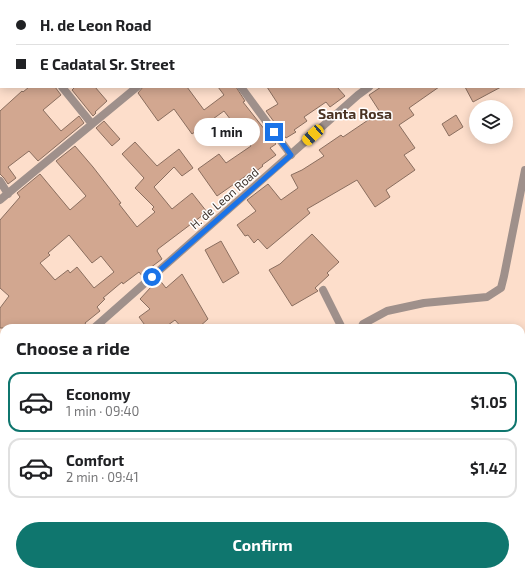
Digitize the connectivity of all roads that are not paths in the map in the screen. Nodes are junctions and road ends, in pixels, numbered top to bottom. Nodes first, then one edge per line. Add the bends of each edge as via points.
1 (63, 88) edge
2 (136, 88) edge
3 (243, 88) edge
4 (368, 88) edge
5 (92, 124) junction
6 (291, 155) junction
7 (525, 170) edge
8 (0, 181) edge
9 (8, 194) junction
10 (0, 200) edge
11 (323, 290) dead end
12 (99, 324) edge
13 (340, 324) edge
14 (363, 324) edge

1 - 5 street
2 - 5 street
3 - 6 street
4 - 6 street, H. de Leon Road
5 - 9 street
6 - 12 street, H. de Leon Road
7 - 14 street via 501,288 487,297 424,303 387,311
8 - 9 street
9 - 10 street
11 - 13 street

